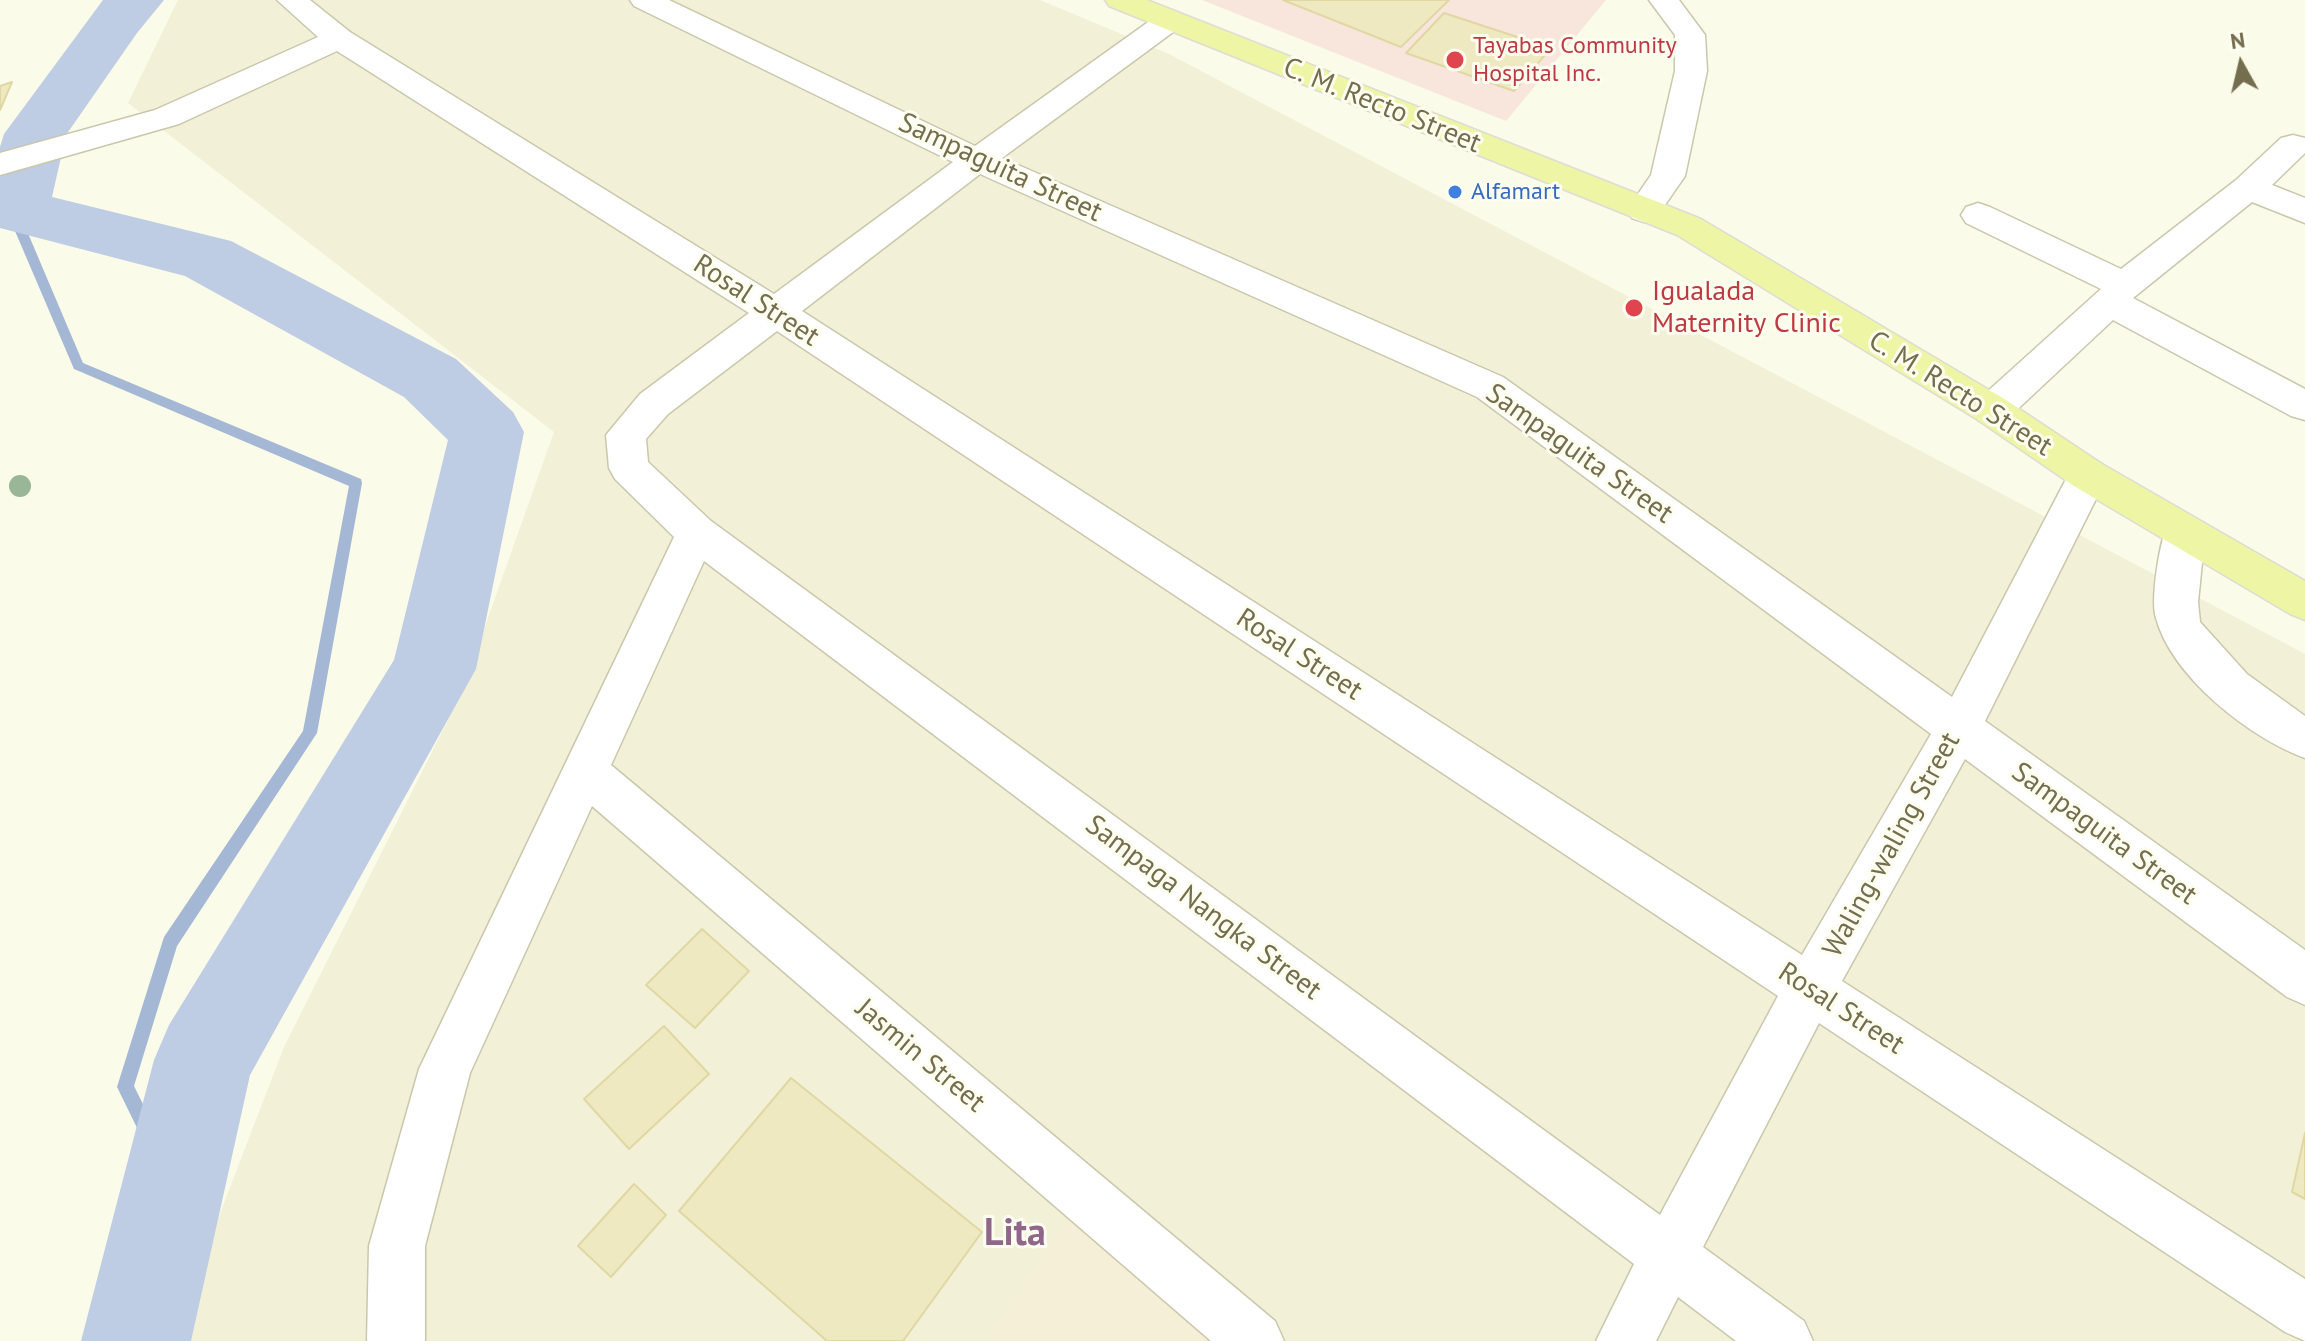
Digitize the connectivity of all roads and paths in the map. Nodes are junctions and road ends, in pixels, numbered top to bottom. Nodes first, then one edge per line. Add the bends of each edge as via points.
1 (292, 0) edge
2 (645, 0) edge
3 (1120, 0) edge
4 (1664, 0) edge
5 (1169, 21) junction
6 (339, 39) junction
7 (2293, 146) dead end
8 (977, 160) junction
9 (0, 164) edge
10 (2248, 188) junction
11 (1644, 210) junction
12 (2305, 211) edge
13 (1978, 215) dead end
14 (2117, 293) junction
15 (777, 313) junction
16 (2305, 406) edge
17 (1992, 410) junction
18 (2088, 475) junction
19 (696, 533) junction
20 (2184, 533) junction
21 (2305, 602) edge
22 (1959, 728) junction
23 (2305, 738) edge
24 (584, 771) junction
25 (2305, 980) edge
26 (1811, 989) junction
27 (1670, 1256) junction
28 (2305, 1312) edge
29 (396, 1341) edge
30 (1255, 1341) edge
31 (1625, 1341) edge
32 (1784, 1341) edge

1 - 6 street, Rosal Street
2 - 8 street, Sampaguita Street
3 - 5 main road, C. M. Recto Street
4 - 11 street via 1690,35 1691,71 1668,176
5 - 8 street
5 - 11 main road, C. M. Recto Street
6 - 9 street via 167,117
6 - 15 street, Rosal Street
7 - 10 street
8 - 15 street
8 - 22 street, Sampaguita Street via 1490,387
10 - 12 street
10 - 14 street
11 - 17 main road, C. M. Recto Street via 1689,227
13 - 14 street
14 - 16 street
14 - 17 street
15 - 19 street, Sampaga Nangka Street via 654,404 626,435 629,468
15 - 26 street, Rosal Street
17 - 18 main road, C. M. Recto Street
18 - 20 main road, C. M. Recto Street
18 - 22 street, Waling-waling Street
19 - 24 street
19 - 27 street, Sampaga Nangka Street
20 - 21 main road, C. M. Recto Street
20 - 23 street via 2176,618 2210,670 2286,731
22 - 25 street, Sampaguita Street
22 - 26 street, Waling-waling Street
24 - 29 street via 445,1069 397,1246
24 - 30 street, Jasmin Street
26 - 27 street, Waling-waling Street
26 - 28 street, Rosal Street
27 - 31 street, Waling-waling Street
27 - 32 street, Sampaga Nangka Street

